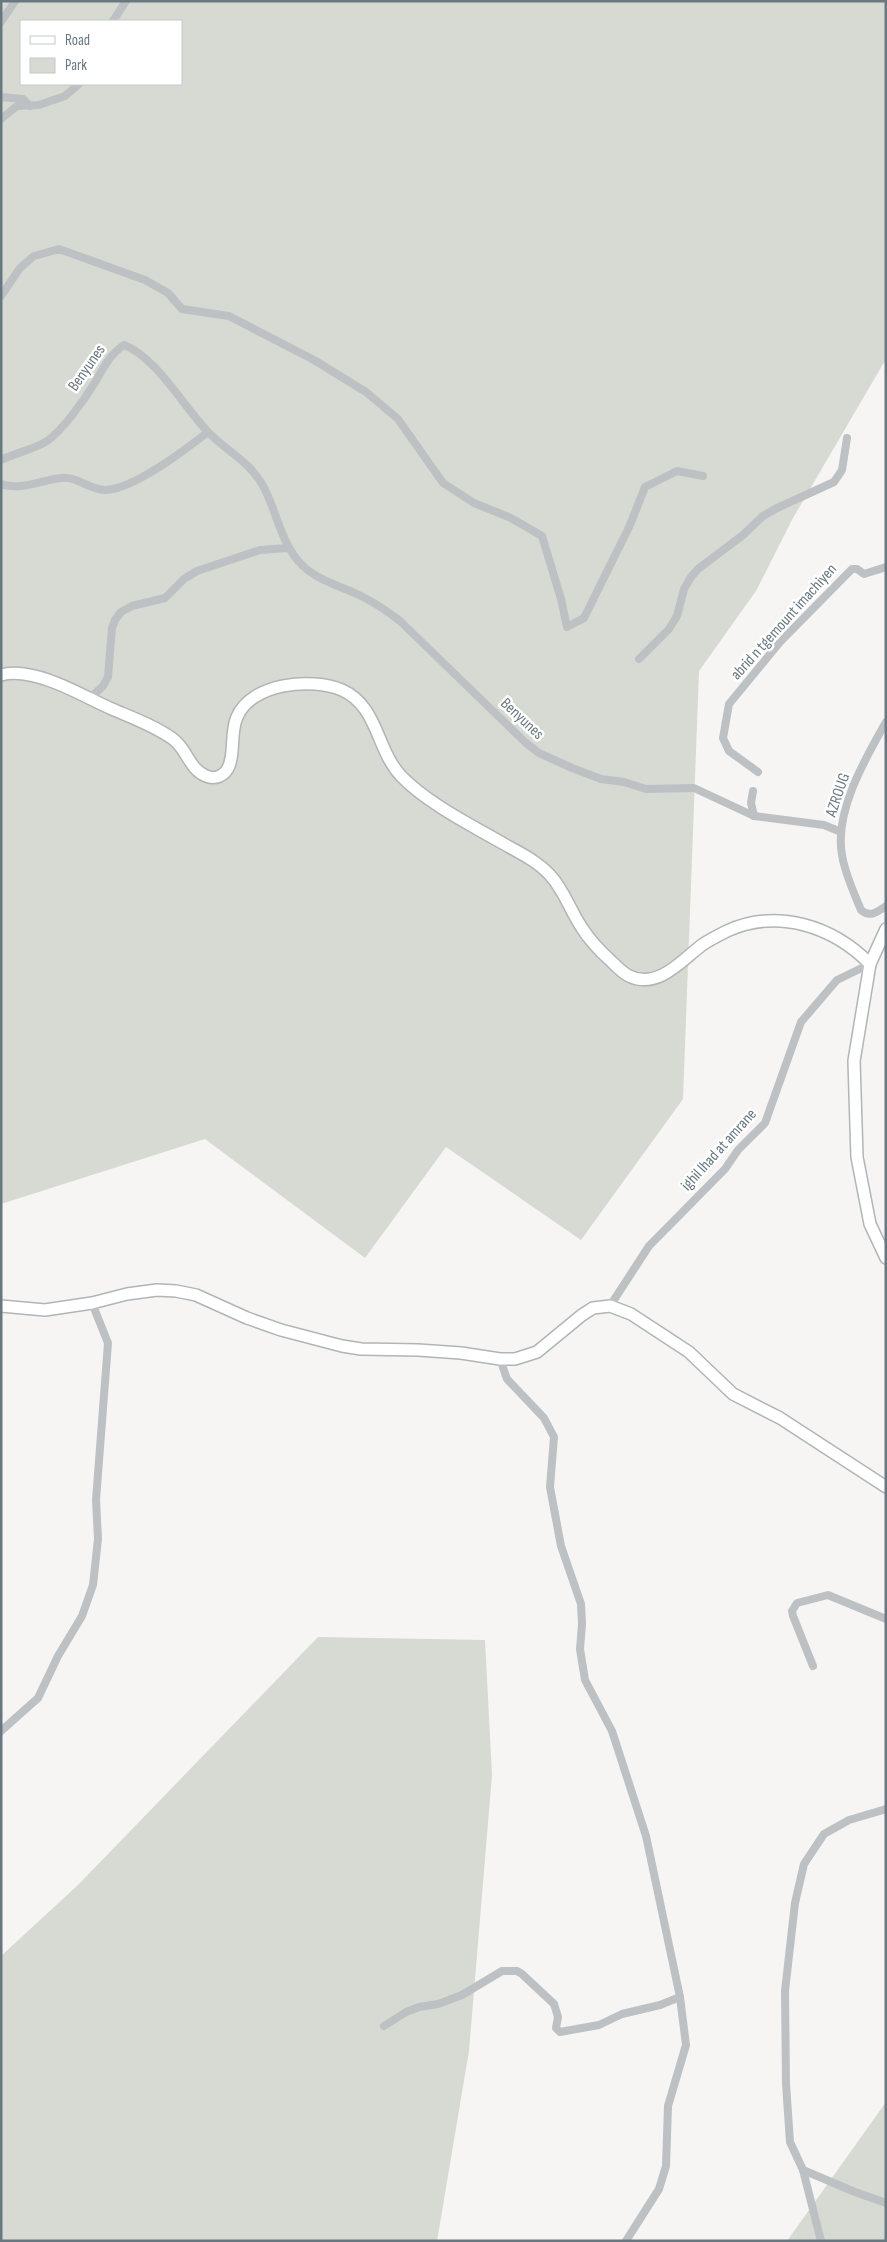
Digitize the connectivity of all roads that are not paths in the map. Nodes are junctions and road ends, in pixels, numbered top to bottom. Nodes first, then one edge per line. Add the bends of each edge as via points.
1 (15, 1) edge
2 (126, 1) edge
3 (114, 20) edge
4 (1, 22) edge
5 (78, 85) edge
6 (1, 98) edge
7 (30, 106) junction
8 (1, 118) edge
9 (1, 296) edge
10 (208, 432) junction
11 (847, 438) dead end
12 (1, 460) edge
13 (703, 476) dead end
14 (1, 484) edge
15 (288, 548) junction
16 (886, 567) edge
17 (639, 659) dead end
18 (1, 675) edge
19 (89, 699) junction
20 (886, 722) edge
21 (758, 772) dead end
22 (753, 791) dead end
23 (754, 816) junction
24 (841, 832) junction
25 (886, 906) edge
26 (886, 929) edge
27 (870, 964) junction
28 (886, 1258) edge
29 (92, 1303) junction
30 (1, 1306) edge
31 (610, 1306) junction
32 (500, 1359) junction
33 (886, 1487) edge
34 (886, 1619) edge
35 (813, 1666) dead end
36 (1, 1730) edge
37 (886, 1809) edge
38 (680, 1997) junction
39 (384, 2026) dead end
40 (803, 2170) junction
41 (886, 2202) edge
42 (626, 2241) edge
43 (822, 2241) edge

1 - 4 street
2 - 3 street
5 - 7 street via 65,96
6 - 7 street via 23,99
7 - 8 street via 17,106
9 - 13 street via 20,268 34,256 59,249 145,280 168,293 182,309 229,316 314,360 366,392 398,418 443,483 474,503 511,518 542,536 567,627 584,618 645,487 678,471
10 - 12 street, Benyunes via 168,382 124,344 112,353 92,386 47,441
10 - 14 street via 173,460 114,489 96,489 66,478 14,487
10 - 15 street, Benyunes via 249,467 262,483
11 - 17 street via 842,470 834,482 775,508 698,569 684,589 677,616 669,629
15 - 19 street via 260,550 197,571 184,579 166,598 121,612 112,628 108,677
15 - 23 street, Benyunes via 315,576 360,595 400,621 539,753 585,774 638,788 694,788
16 - 21 street, abrid n tgemount imachiyen via 864,574 852,569 780,642 729,704 723,738 729,751
18 - 19 main road via 25,674
19 - 27 main road via 165,733 184,749 195,769 217,777 224,774 229,766 237,714 250,699 282,686 306,683 332,686 356,698 369,713 385,753 405,780 475,827 536,862 552,877 582,929 598,949 630,976 642,980 653,978 668,972 702,945 726,932 749,923 768,921 797,923 828,932
20 - 24 street, AZROUG via 848,802
22 - 23 street
23 - 24 street, Benyunes via 824,825
24 - 25 street, AZROUG via 842,858 861,910 873,914
26 - 27 main road
27 - 28 main road via 854,1061 856,1148 870,1224
27 - 31 street, ighil lhad at amrane via 837,980 801,1022 765,1123 649,1246
29 - 30 main road via 45,1310
29 - 32 main road via 127,1294 176,1291 196,1295 281,1330 342,1346 461,1353
29 - 36 street via 108,1343 93,1584 82,1616 38,1698
31 - 32 main road via 593,1308 582,1314 537,1352 515,1359
31 - 33 main road via 631,1314 689,1352 734,1394 780,1418
32 - 38 street via 507,1379 544,1418 554,1437 550,1487 561,1546 580,1604 580,1649 585,1680 612,1731 646,1836
34 - 35 street via 828,1595 797,1603 793,1616
37 - 40 street via 849,1820 824,1834 804,1864 800,1879 785,1991 790,2142
38 - 39 street via 622,2014 599,2025 560,2032 556,2028 558,2017 554,2004 522,1974 509,1970 451,2000 406,2012
38 - 42 street via 686,2046 668,2106 666,2166 659,2189
40 - 41 street
40 - 43 street

